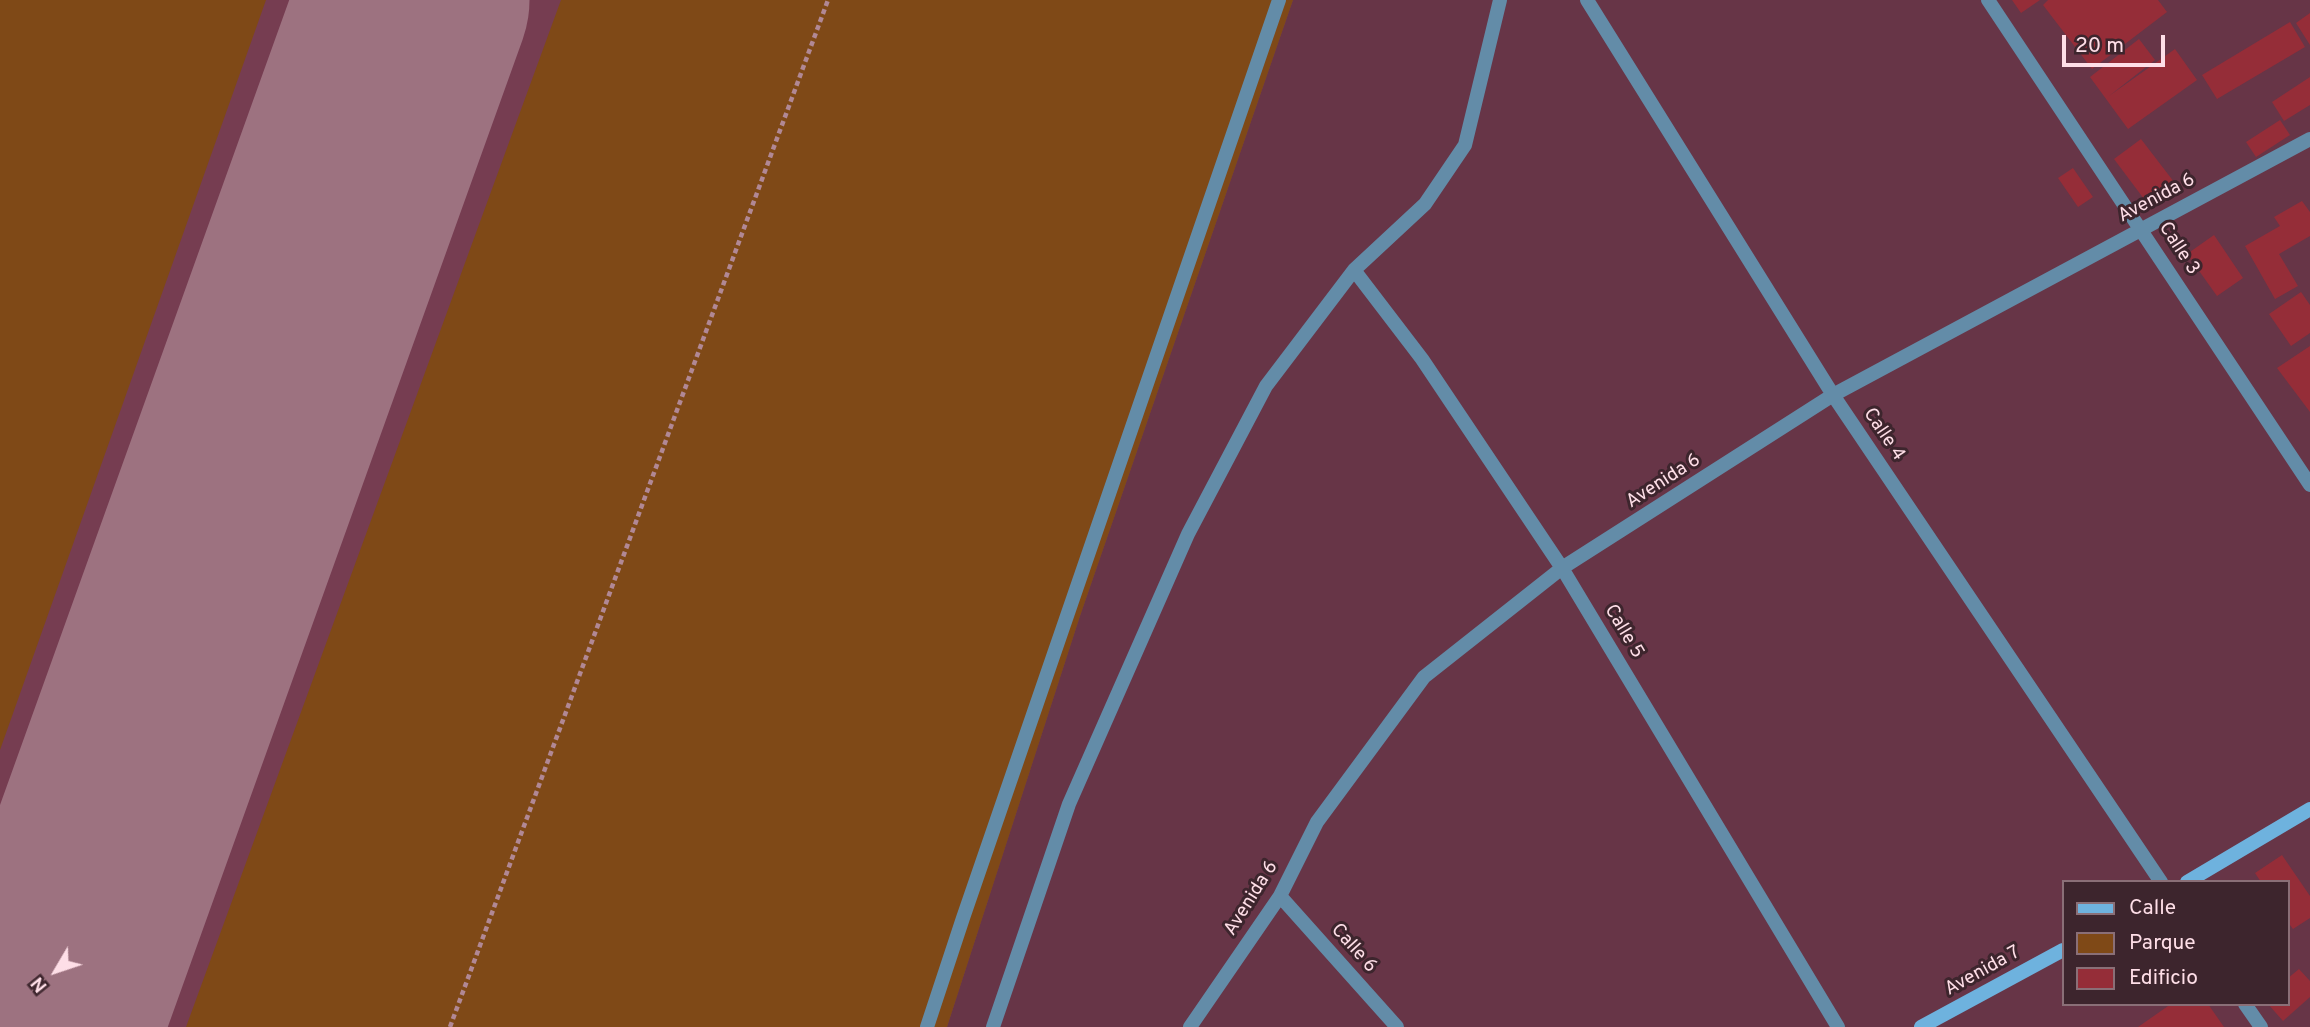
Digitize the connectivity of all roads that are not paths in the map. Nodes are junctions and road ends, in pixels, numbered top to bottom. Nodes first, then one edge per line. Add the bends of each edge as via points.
1 (1279, 0) edge
2 (1500, 0) edge
3 (1587, 0) edge
4 (1988, 0) edge
5 (2310, 139) edge
6 (2142, 229) junction
7 (1354, 270) junction
8 (1833, 396) junction
9 (2310, 485) edge
10 (1562, 568) junction
11 (2310, 809) edge
12 (2160, 880) edge
13 (2190, 880) edge
14 (1280, 896) junction
15 (2062, 951) edge
16 (2246, 1006) edge
17 (927, 1027) edge
18 (993, 1027) edge
19 (1190, 1027) edge
20 (1397, 1027) edge
21 (1838, 1027) edge
22 (1922, 1027) edge
23 (2261, 1027) edge

1 - 17 street
2 - 7 street via 1465,145 1425,204
3 - 8 street, Calle 4
4 - 6 street, Calle 3
5 - 6 street, Avenida 6
6 - 8 street, Avenida 6
6 - 9 street, Calle 3
7 - 10 street, Calle 5 via 1422,359
7 - 18 street via 1266,386 1188,534 1069,804
8 - 10 street, Avenida 6
8 - 12 street, Calle 4
10 - 14 street, Avenida 6 via 1424,677 1317,822
10 - 21 street, Calle 5
11 - 13 street
14 - 19 street, Avenida 6
14 - 20 street, Calle 6
15 - 22 street, Avenida 7
16 - 23 street

